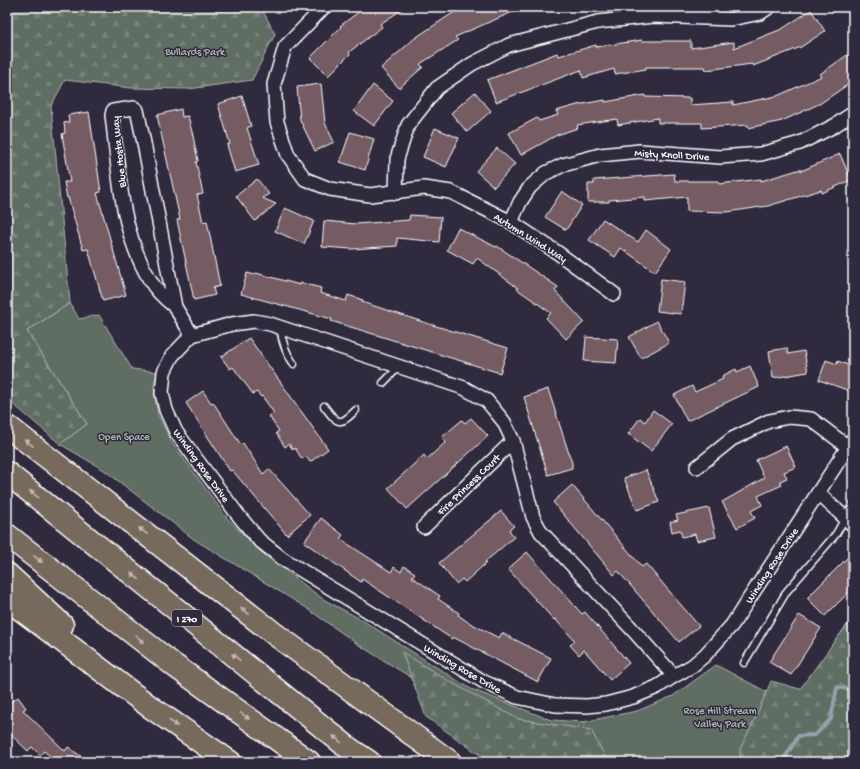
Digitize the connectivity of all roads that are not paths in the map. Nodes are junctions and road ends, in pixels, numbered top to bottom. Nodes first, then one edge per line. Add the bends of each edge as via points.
1 (324, 7) edge
2 (769, 7) edge
3 (853, 113) edge
4 (396, 193) junction
5 (511, 222) junction
6 (614, 294) dead end
7 (175, 307) junction
8 (280, 327) junction
9 (192, 335) junction
10 (294, 364) dead end
11 (399, 367) junction
12 (383, 383) dead end
13 (324, 406) dead end
14 (356, 410) dead end
15 (8, 427) edge
16 (512, 441) junction
17 (850, 443) edge
18 (696, 467) dead end
19 (7, 473) edge
20 (818, 493) junction
21 (853, 504) edge
22 (849, 521) edge
23 (424, 527) dead end
24 (7, 535) edge
25 (7, 574) edge
26 (7, 599) edge
27 (276, 635) junction
28 (744, 663) dead end
29 (674, 676) junction
30 (149, 706) junction
31 (230, 762) edge
32 (310, 762) edge
33 (369, 762) edge
34 (424, 762) edge
35 (450, 762) edge

1 - 4 street, Autumn Wind Way via 285,47 274,84 277,122 288,155 305,179 330,189 370,195
2 - 4 street via 760,13 731,20 654,16 598,22 509,45 472,64 437,88 408,125 397,159
3 - 5 street, Misty Knoll Drive via 834,126 800,142 761,154 720,157 640,151 600,155 562,165 546,173 530,187
4 - 5 street, Autumn Wind Way via 424,188 451,192
5 - 6 street, Autumn Wind Way
7 - 7 street, Blue Hosta Way via 140,118 134,108 113,111 124,209 133,246 150,281
7 - 9 street, Blue Hosta Way
8 - 9 street via 254,321
8 - 10 lane via 282,340
8 - 11 street
9 - 29 street, Winding Rose Drive via 172,356 164,372 162,393 166,410 176,432 238,516 259,540 283,559 484,682 517,697 555,705 606,704 633,697 657,687
11 - 12 lane
11 - 16 street via 464,388 487,401 504,422
13 - 14 lane via 339,422
27 -> 15 highway
16 - 23 street, Fire Princess Court
16 - 29 street via 533,517 541,532
17 - 18 street via 811,419 789,417 769,421 732,439
17 - 20 street, Winding Rose Drive
33 -> 19 highway, I 270
20 - 22 street
20 - 29 street, Winding Rose Drive via 732,625 705,655
21 - 22 lane
22 - 28 lane via 787,591
24 -> 32 highway via 175,666
25 - 30 highway
26 - 30 highway
27 - 34 highway
27 - 35 highway
30 -> 31 highway

